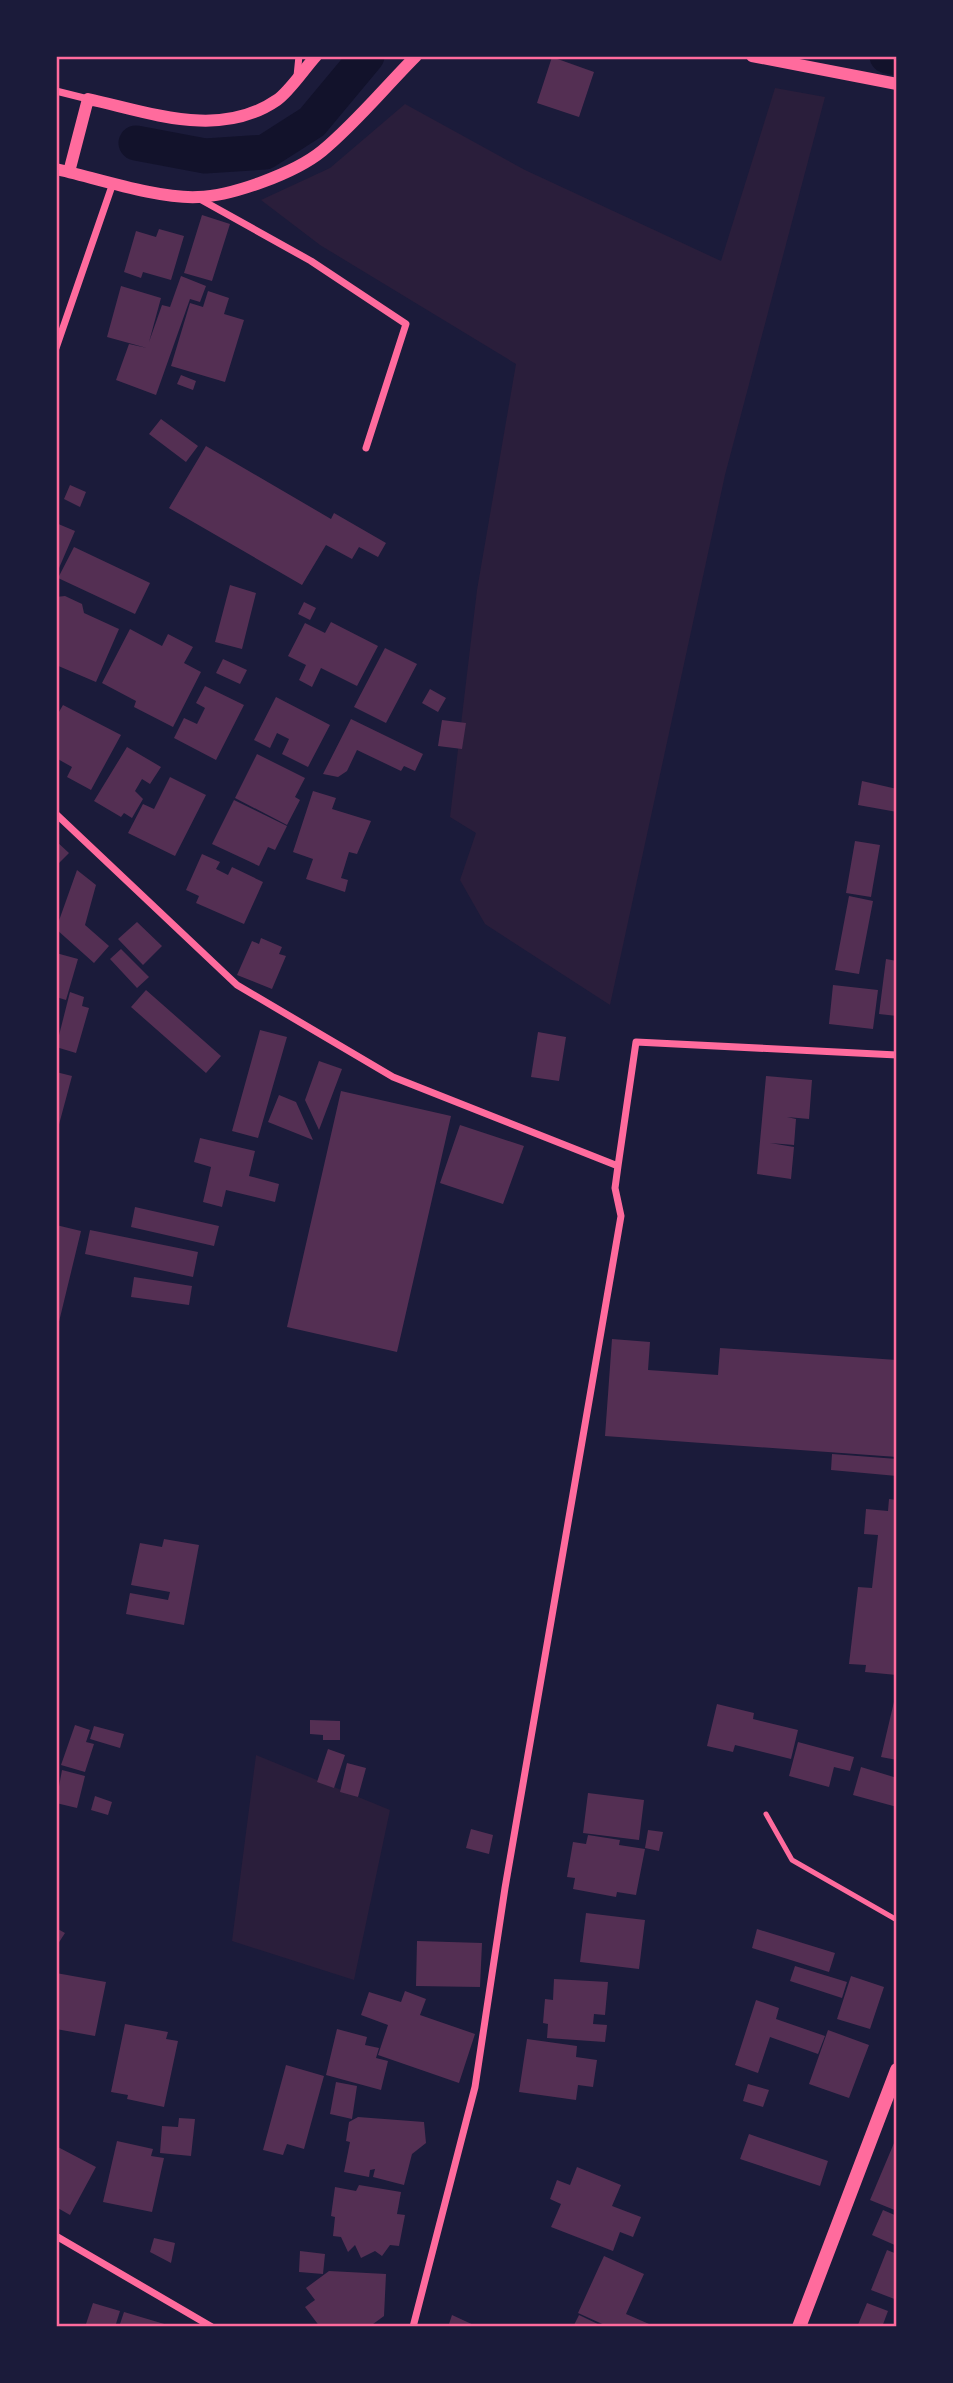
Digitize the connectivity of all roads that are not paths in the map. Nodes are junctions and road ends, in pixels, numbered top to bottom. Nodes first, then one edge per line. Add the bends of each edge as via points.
1 (299, 56) edge
2 (316, 56) edge
3 (416, 56) edge
4 (752, 56) edge
5 (297, 76) junction
6 (897, 84) edge
7 (56, 91) edge
8 (88, 99) junction
9 (62, 170) edge
10 (113, 182) junction
11 (198, 197) junction
12 (56, 348) edge
13 (366, 448) dead end
14 (56, 814) edge
15 (897, 1055) edge
16 (618, 1166) junction
17 (766, 1814) dead end
18 (897, 1920) edge
19 (897, 2070) edge
20 (56, 2236) edge
21 (212, 2327) edge
22 (413, 2327) edge
23 (799, 2327) edge

1 - 5 street
2 - 5 street
3 - 11 street via 320,152 271,178
4 - 6 street
5 - 8 street via 278,100 234,118 196,123
7 - 8 street
8 - 9 street
9 - 10 street
10 - 11 street
10 - 12 street
11 - 13 street via 311,261 406,324
14 - 16 street via 237,985 393,1077
15 - 16 street via 636,1042
16 - 22 street via 615,1188 621,1216 475,2087
17 - 18 lane via 792,1860
19 - 23 main road
20 - 21 street

